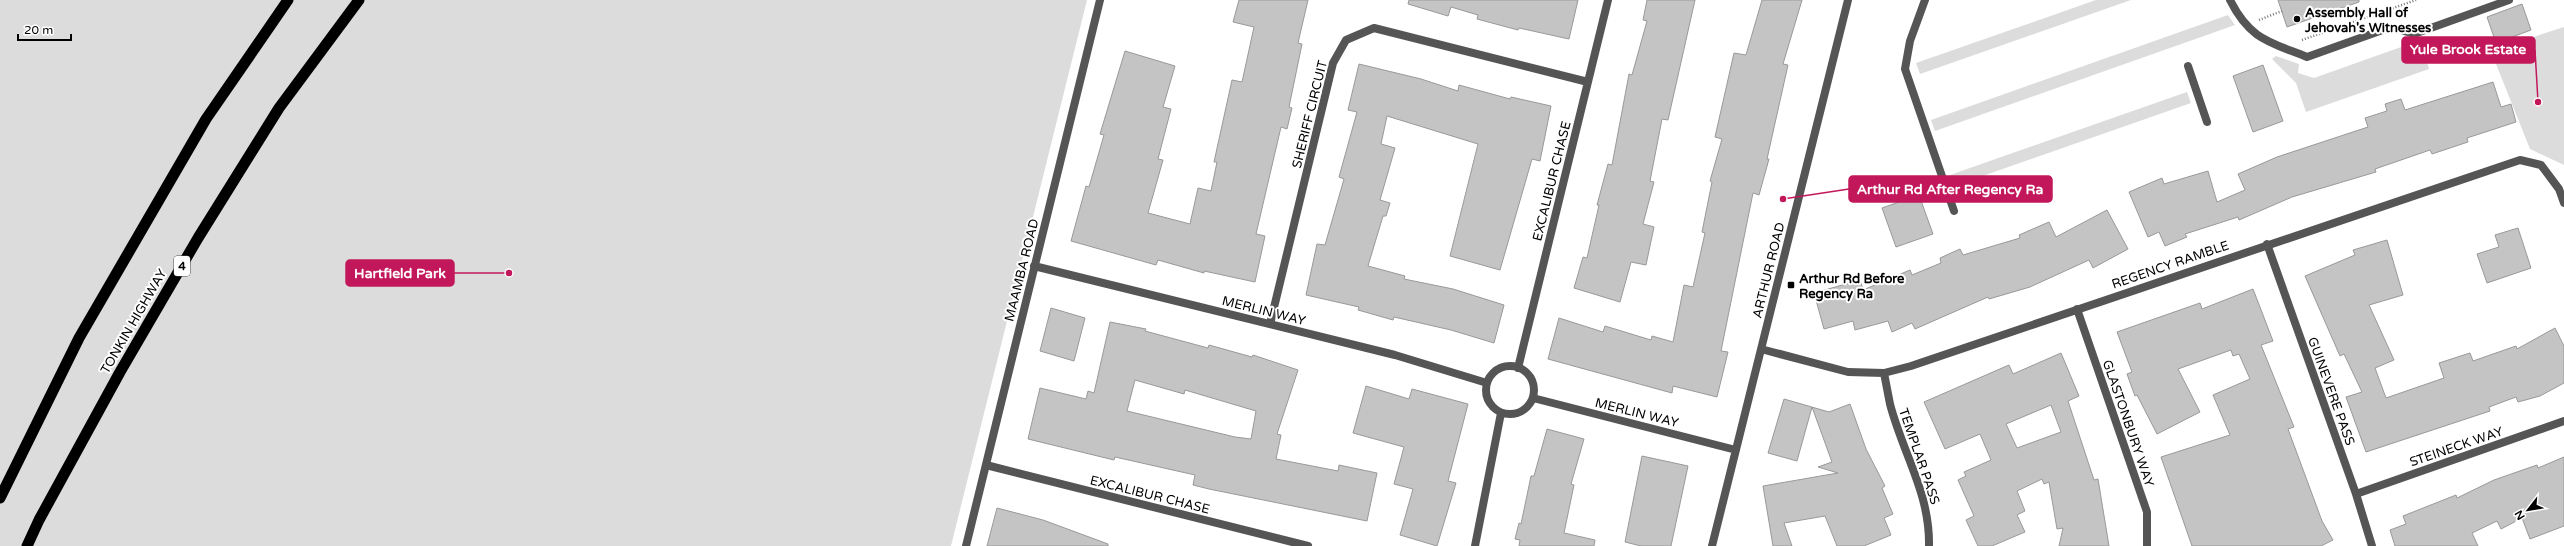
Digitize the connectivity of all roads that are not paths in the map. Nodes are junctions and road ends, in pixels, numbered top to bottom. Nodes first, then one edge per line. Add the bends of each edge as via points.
1 (288, 0) edge
2 (359, 0) edge
3 (1100, 0) edge
4 (1608, 0) edge
5 (1848, 0) edge
6 (1925, 0) edge
7 (2230, 0) edge
8 (2509, 0) edge
9 (2188, 66) dead end
10 (1588, 82) junction
11 (2207, 122) dead end
12 (2564, 203) edge
13 (1954, 211) dead end
14 (2267, 244) junction
15 (1034, 266) junction
16 (2077, 309) junction
17 (1270, 324) junction
18 (1761, 349) junction
19 (1518, 368) junction
20 (1884, 373) junction
21 (1487, 383) junction
22 (1533, 398) junction
23 (1501, 413) junction
24 (2564, 421) edge
25 (1736, 450) junction
26 (986, 465) junction
27 (2356, 494) junction
28 (0, 498) edge
29 (27, 546) edge
30 (966, 546) edge
31 (1308, 546) edge
32 (1475, 546) edge
33 (1712, 546) edge
34 (1929, 546) edge
35 (2147, 546) edge
36 (2372, 546) edge

1 - 28 highway via 206,119 79,338
2 - 29 highway, TONKIN HIGHWAY / 4 via 279,108 198,238 120,372
3 - 15 street, MAAMBA ROAD
4 - 10 street, EXCALIBUR CHASE
5 - 18 street, ARTHUR ROAD
6 - 13 street via 1910,41 1905,69
7 - 8 street via 2247,26 2262,40 2307,57 2391,28 2414,34
9 - 11 street
10 - 17 street, SHERIFF CIRCUIT via 1374,28 1346,40 1333,63
10 - 19 street, EXCALIBUR CHASE
12 - 14 street, REGENCY RAMBLE via 2559,189 2541,164 2520,160
14 - 16 street, REGENCY RAMBLE
14 - 27 street, GUINEVERE PASS
15 - 17 street, MERLIN WAY
15 - 26 street, MAAMBA ROAD
16 - 20 street, REGENCY RAMBLE
16 - 35 street, GLASTONBURY WAY via 2147,512
17 - 21 street, MERLIN WAY via 1395,355
18 - 20 street, REGENCY RAMBLE via 1848,372
18 - 25 street, ARTHUR ROAD
19 - 21 street via 1508,366 1499,369 1491,375
19 - 22 street via 1531,380
20 - 34 street, TEMPLAR PASS via 1890,404 1926,501 1930,528
21 - 23 street via 1488,401
22 - 23 street via 1520,412 1511,415
22 - 25 street, MERLIN WAY
23 - 32 street
24 - 27 street, STEINECK WAY
25 - 33 street, ARTHUR ROAD
26 - 30 street, MAAMBA ROAD
26 - 31 street, EXCALIBUR CHASE
27 - 36 street, GUINEVERE PASS

